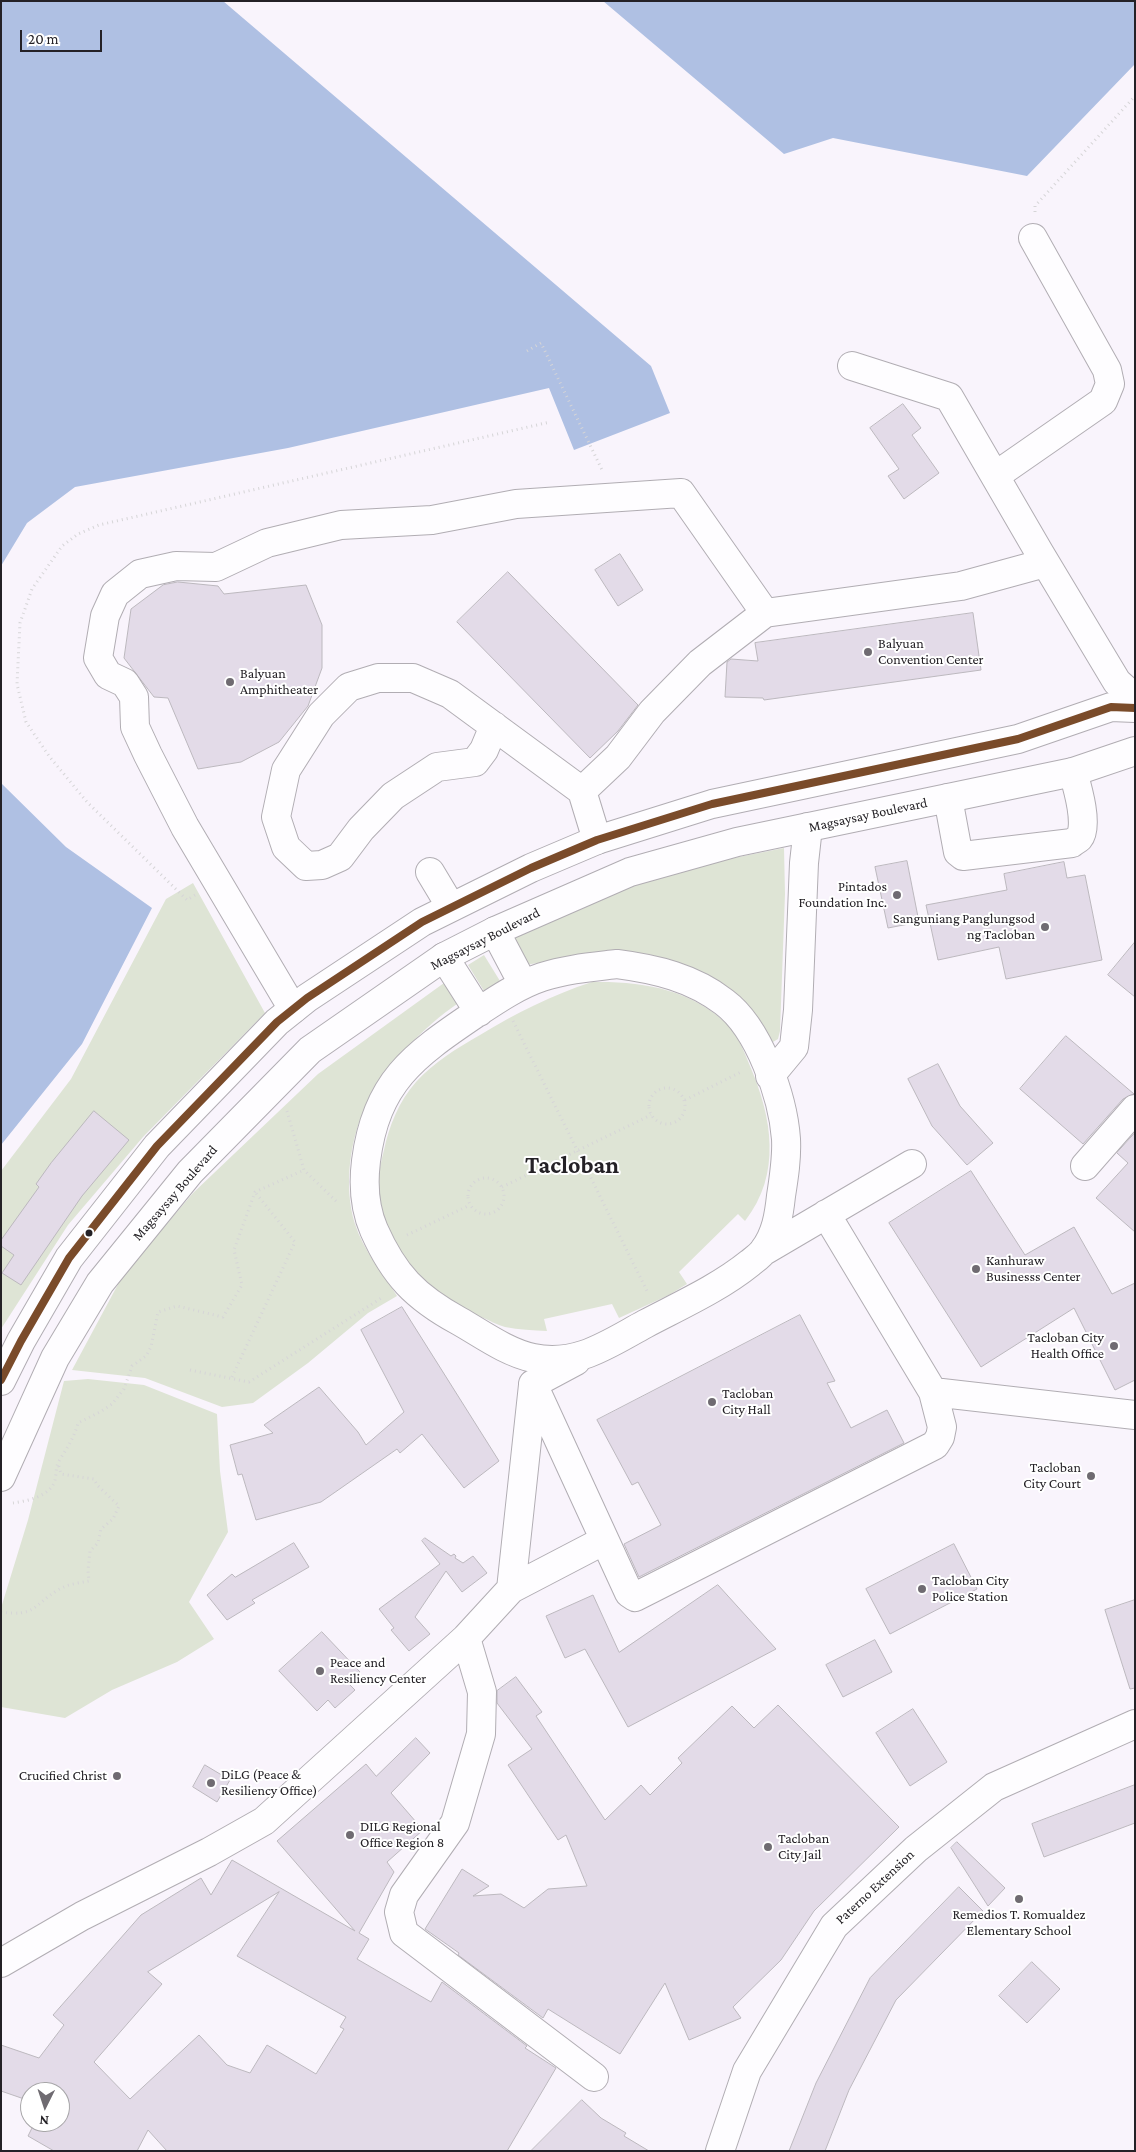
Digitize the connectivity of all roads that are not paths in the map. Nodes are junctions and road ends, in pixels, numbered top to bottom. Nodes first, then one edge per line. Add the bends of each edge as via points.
1 (1033, 238) road end
2 (852, 366) dead end
3 (994, 476) junction
4 (1045, 563) junction
5 (765, 613) junction
6 (1135, 698) edge
7 (1135, 708) edge
8 (494, 726) junction
9 (1135, 751) edge
10 (939, 756) junction
11 (1122, 762) edge
12 (1073, 772) junction
13 (582, 791) junction
14 (948, 798) junction
15 (808, 827) junction
16 (597, 840) junction
17 (430, 872) dead end
18 (611, 880) junction
19 (462, 902) junction
20 (422, 922) junction
21 (495, 931) junction
22 (444, 957) junction
23 (501, 998) junction
24 (293, 1009) junction
25 (767, 1068) junction
26 (1135, 1109) edge
27 (912, 1164) dead end
28 (1085, 1166) dead end
29 (826, 1214) junction
30 (764, 1251) junction
31 (591, 1353) junction
32 (1, 1381) edge
33 (533, 1384) junction
34 (933, 1392) junction
35 (1135, 1415) edge
36 (1, 1477) edge
37 (603, 1541) junction
38 (511, 1589) junction
39 (466, 1638) junction
40 (1135, 1724) edge
41 (1, 1963) edge
42 (594, 2077) dead end
43 (720, 2151) edge

1 - 3 main road via 1108,370 1110,384 1103,401
2 - 3 main road via 949,397
3 - 4 main road
4 - 5 main road via 962,586
4 - 6 main road via 1117,682
5 - 13 main road via 700,663 652,712 618,757
5 - 24 main road via 681,493 516,504 432,520 341,525 267,543 216,566 176,566 140,574 115,594 104,616 98,658 108,675 125,683 134,697 135,727 148,755 185,827
7 - 10 main road via 1111,707 1018,739
8 - 8 main road via 450,694 413,678 378,678 349,687 321,715 286,770 276,817 286,847 306,866 322,865 340,857 360,829 393,796 437,767 475,762
8 - 13 main road
9 - 11 main road, Magsaysay Boulevard
10 - 14 main road
10 - 16 main road via 724,800
11 - 12 main road, Magsaysay Boulevard
12 - 14 main road, Magsaysay Boulevard
12 - 14 main road via 1080,795 1082,831 1072,842 962,856 958,852
13 - 16 main road
14 - 15 main road, Magsaysay Boulevard
15 - 18 main road, Magsaysay Boulevard via 737,842
15 - 25 main road via 794,1047
16 - 18 main road
16 - 19 main road
17 - 19 main road
18 - 21 main road, Magsaysay Boulevard
19 - 20 main road
19 - 21 main road
20 - 22 main road
20 - 24 main road
21 - 22 main road, Magsaysay Boulevard
21 - 23 main road
22 - 23 main road
22 - 36 main road, Magsaysay Boulevard via 310,1050 184,1179 100,1283 55,1358
23 - 25 main road via 542,977 572,969 617,964 651,968 692,982 726,1003 748,1028
23 - 31 main road via 428,1046 392,1086 372,1125 364,1174 365,1202 382,1246 405,1283 441,1312 520,1355 561,1361
24 - 32 main road via 265,1033 157,1146 69,1258
25 - 30 main road via 781,1106 786,1164 776,1230
26 - 28 main road
27 - 29 main road
29 - 30 main road
29 - 34 main road
30 - 31 main road via 732,1277
31 - 33 main road
33 - 37 main road
33 - 38 main road
34 - 35 main road
34 - 37 main road via 942,1427 935,1445 641,1595 635,1597 629,1593
37 - 38 main road
38 - 39 main road
39 - 41 main road via 264,1821 82,1916
39 - 42 main road via 482,1692 481,1734 456,1823 404,1895 399,1912 404,1934
40 - 43 main road, Paterno Extension via 994,1786 916,1849 834,1926 747,2071

